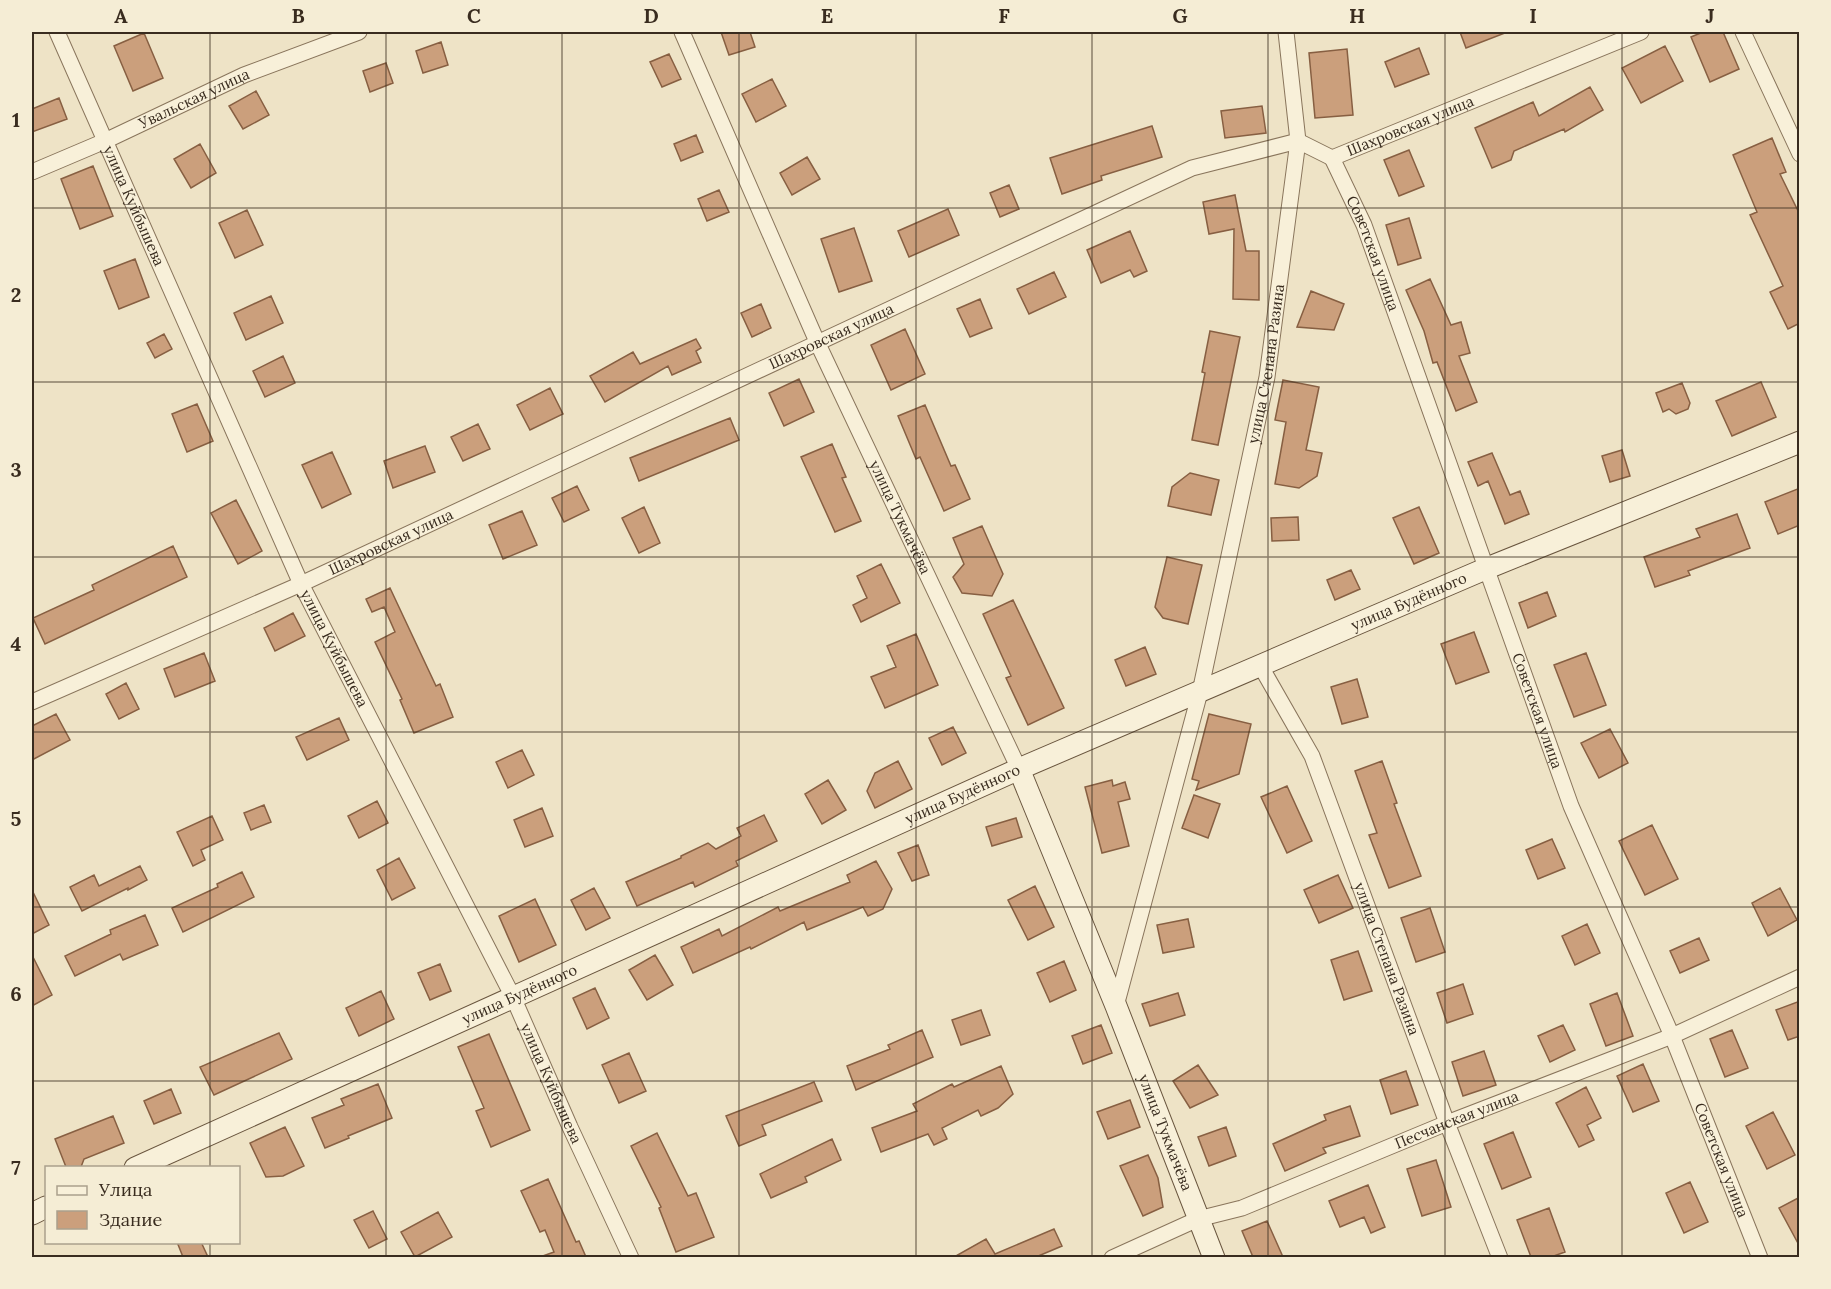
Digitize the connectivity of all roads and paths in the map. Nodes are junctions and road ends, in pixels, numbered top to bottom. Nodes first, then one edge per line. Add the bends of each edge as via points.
1 (57, 32) edge
2 (359, 32) edge
3 (682, 32) edge
4 (1286, 32) edge
5 (1641, 32) edge
6 (1743, 32) edge
7 (105, 141) junction
8 (1298, 141) junction
9 (1800, 154) edge
10 (1332, 158) junction
11 (32, 172) edge
12 (818, 344) junction
13 (1800, 442) edge
14 (1485, 569) junction
15 (301, 584) junction
16 (1260, 665) junction
17 (1200, 692) junction
18 (32, 702) edge
19 (1019, 769) junction
20 (1800, 977) edge
21 (513, 996) junction
22 (1116, 1006) junction
23 (1672, 1036) junction
24 (1447, 1123) junction
25 (137, 1166) edge
26 (1198, 1219) junction
27 (631, 1257) edge
28 (1112, 1257) edge
29 (1214, 1257) edge
30 (1500, 1257) edge
31 (1760, 1257) edge

1 - 7 street, улица Куйбышева
2 - 7 street, Увальская улица via 244,75
3 - 12 street, улица Тукмачёва
4 - 8 street, улица Степана Разина
5 - 10 street, Шахровская улица
6 - 9 street
7 - 11 street, Увальская улица
7 - 15 street, улица Куйбышева
8 - 10 street, Шахровская улица
8 - 12 street, Шахровская улица via 1192,168
8 - 17 street, улица Степана Разина via 1267,376
10 - 14 street, Советская улица via 1364,225
12 - 15 street, Шахровская улица
12 - 19 street, улица Тукмачёва
13 - 14 street, улица Будённого
14 - 16 street, улица Будённого
14 - 23 street, Советская улица via 1571,806
15 - 18 street, Шахровская улица
15 - 21 street, улица Куйбышева
16 - 17 street, улица Будённого
16 - 24 street, улица Степана Разина via 1312,756
17 - 19 street, улица Будённого
17 - 22 street
19 - 21 street, улица Будённого
19 - 22 street, улица Тукмачёва
20 - 23 street, Песчанская улица
21 - 25 street, улица Будённого
21 - 27 street, улица Куйбышева
22 - 26 street, улица Тукмачёва
23 - 24 street, Песчанская улица
23 - 31 street, Советская улица
24 - 26 street, Песчанская улица via 1242,1208
24 - 30 street, улица Степана Разина
26 - 28 street, Песчанская улица
26 - 29 street, улица Тукмачёва

